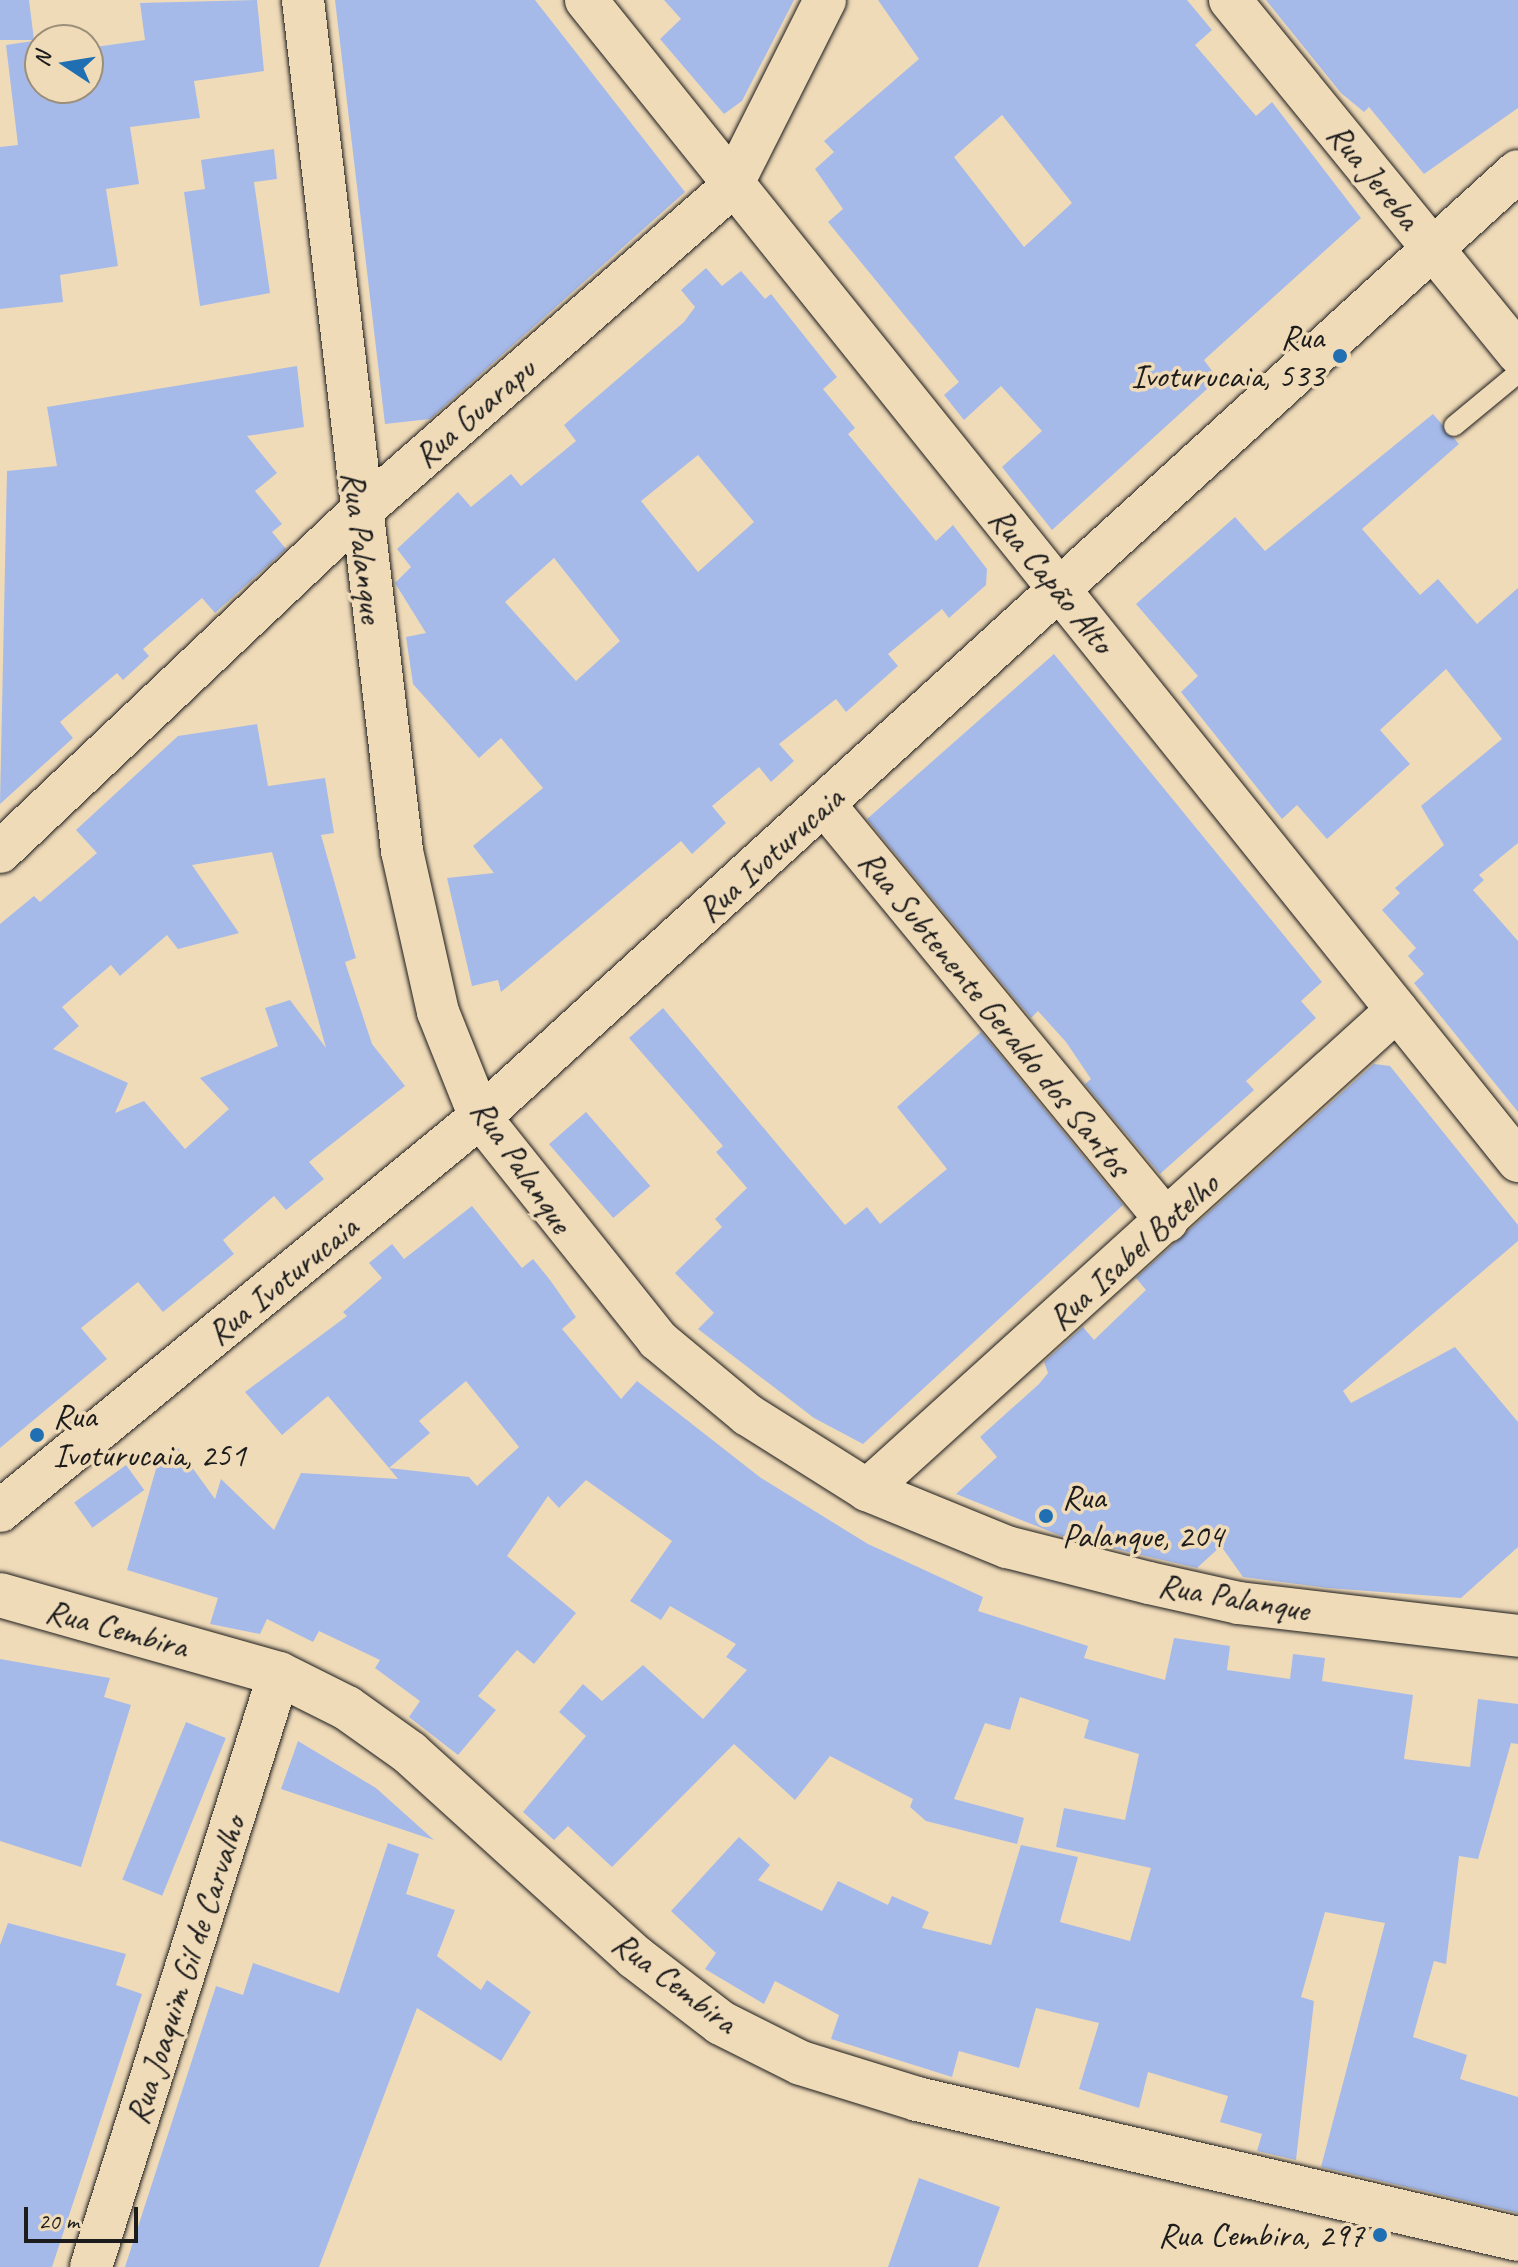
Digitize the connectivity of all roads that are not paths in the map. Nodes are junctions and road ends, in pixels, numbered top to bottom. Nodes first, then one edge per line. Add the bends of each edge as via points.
1 (303, 0) edge
2 (586, 0) edge
3 (825, 0) edge
4 (1230, 0) edge
5 (1518, 171) edge
6 (731, 187) junction
7 (1435, 250) junction
8 (1518, 353) edge
9 (1518, 373) edge
10 (1454, 426) dead end
11 (358, 514) junction
12 (1063, 592) junction
13 (824, 804) junction
14 (0, 852) edge
15 (1397, 1010) junction
16 (480, 1117) junction
17 (1518, 1161) edge
18 (1167, 1221) junction
19 (867, 1490) junction
20 (0, 1511) edge
21 (0, 1595) edge
22 (1518, 1636) edge
23 (279, 1674) junction
24 (1518, 2239) edge
25 (91, 2267) edge

1 - 11 street, Rua Palanque
2 - 6 street, Rua Capão Alto
3 - 6 street, Rua Guarapu
4 - 7 street, Rua Jereba
5 - 7 street, Rua Ivoturucaia
6 - 11 street, Rua Guarapu
6 - 12 street, Rua Capão Alto
7 - 8 street, Rua Jereba
7 - 12 street, Rua Ivoturucaia
9 - 10 lane
11 - 14 street, Rua Guarapu
11 - 16 street, Rua Palanque via 402,851 438,1012
12 - 13 street, Rua Ivoturucaia
12 - 15 street, Rua Capão Alto
13 - 16 street, Rua Ivoturucaia
13 - 18 street, Rua Subtenente Geraldo dos Santos
15 - 17 street, Rua Capão Alto
15 - 18 street, Rua Isabel Botelho
16 - 19 street, Rua Palanque via 658,1340 748,1415
16 - 20 street, Rua Ivoturucaia
18 - 19 street, Rua Isabel Botelho
19 - 22 street, Rua Palanque via 1007,1547 1239,1603
21 - 23 street, Rua Cembira
23 - 24 street, Rua Cembira via 410,1753 635,1957 721,2023 801,2063 933,2102
23 - 25 street, Rua Joaquim Gil de Carvalho

